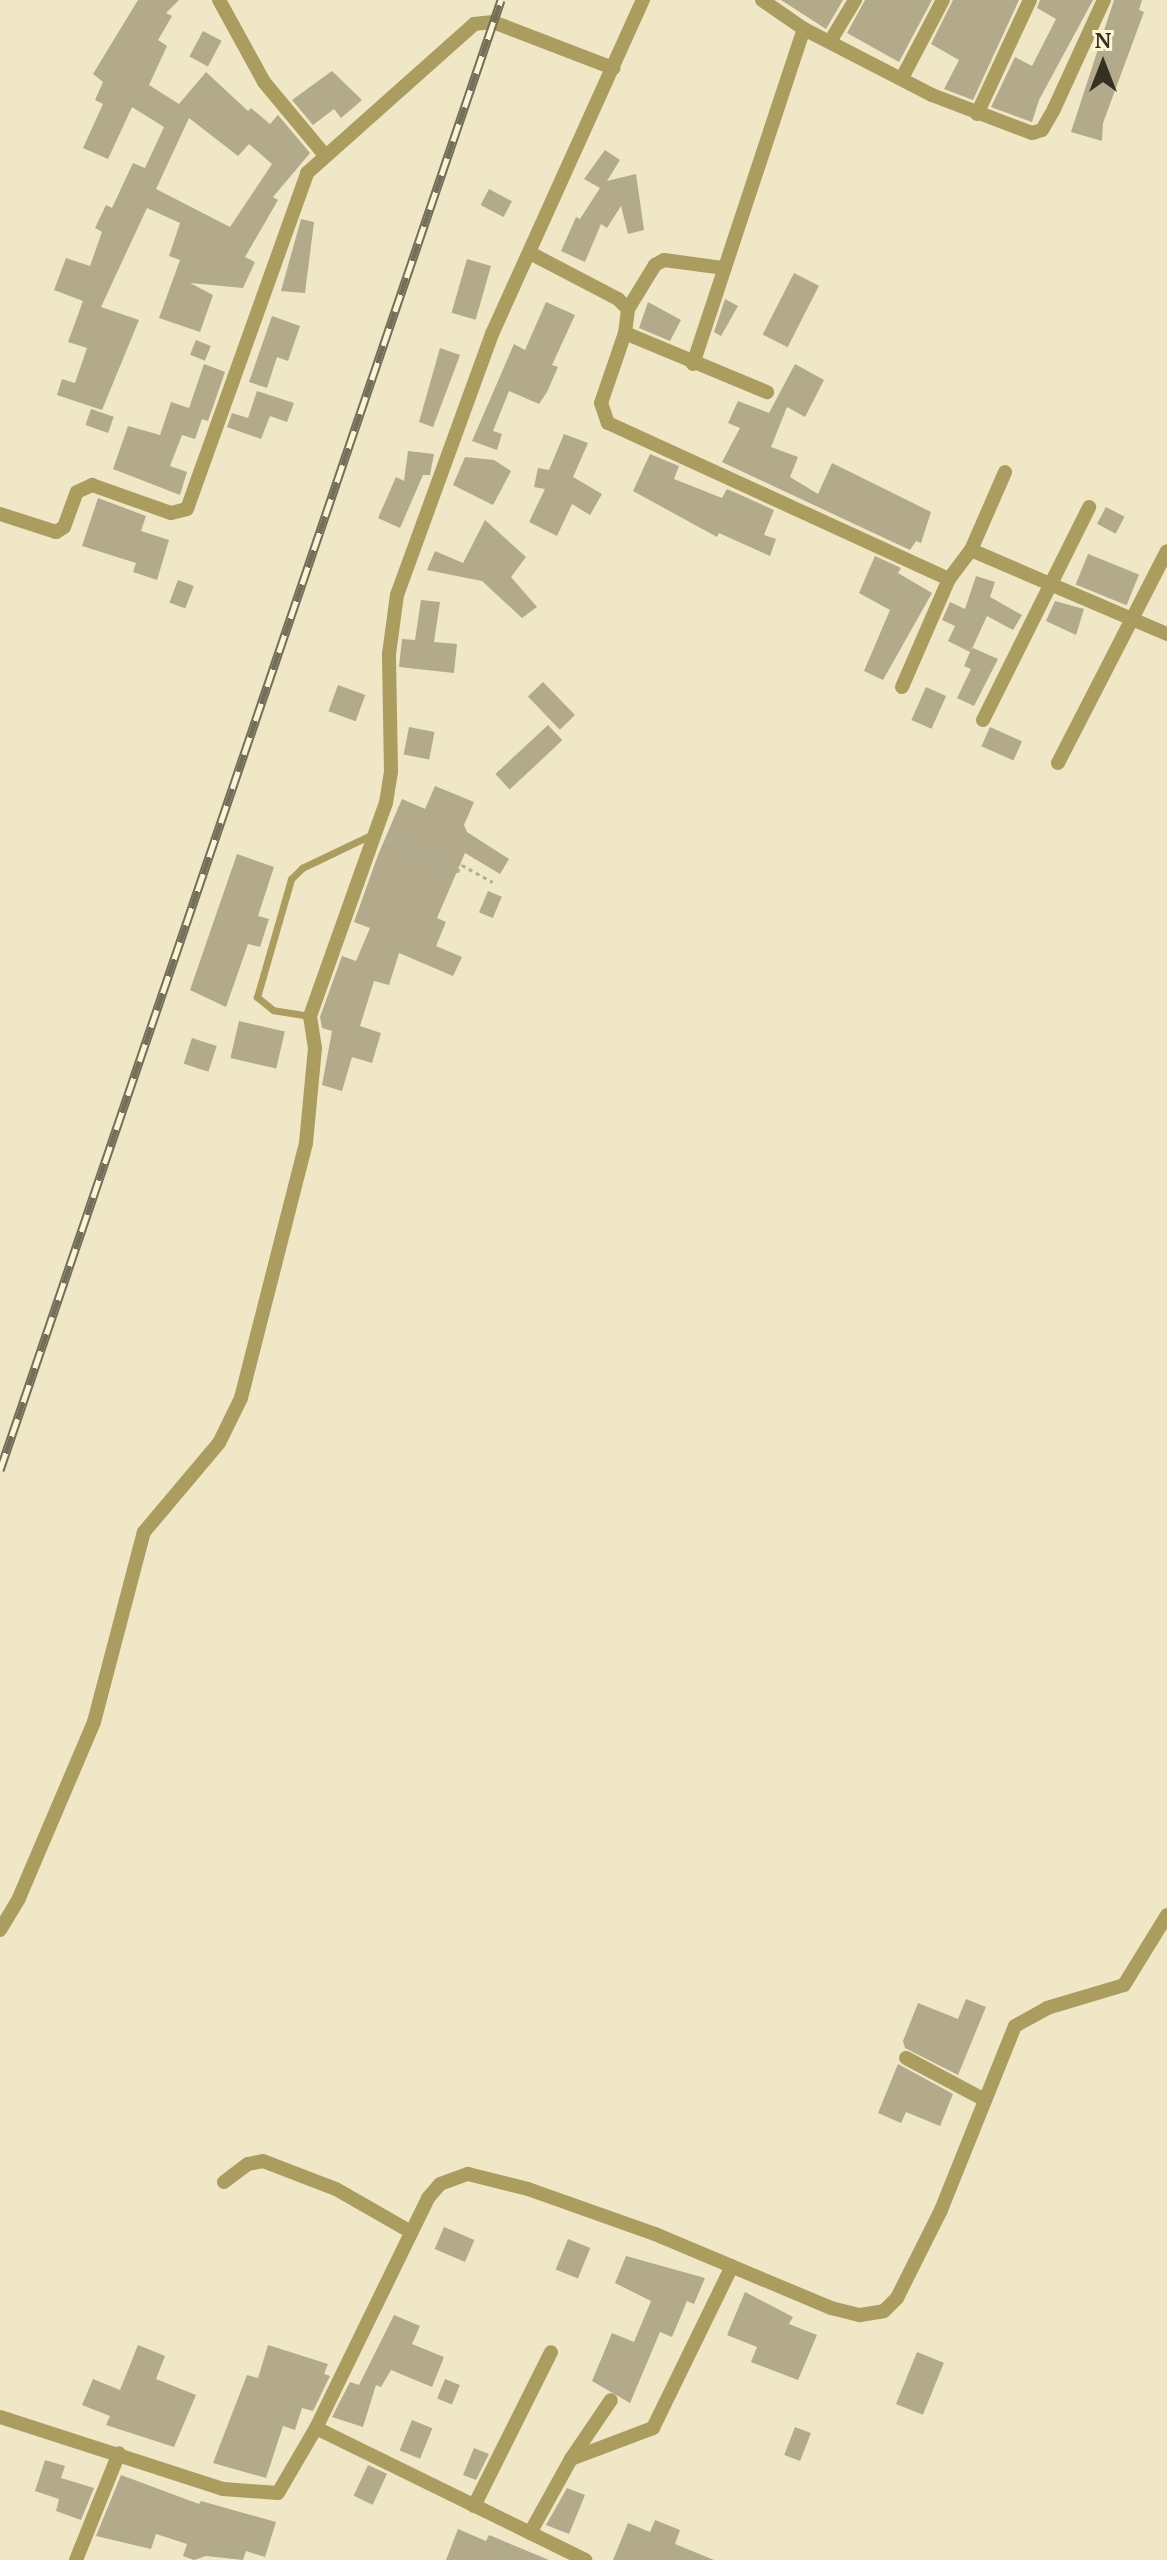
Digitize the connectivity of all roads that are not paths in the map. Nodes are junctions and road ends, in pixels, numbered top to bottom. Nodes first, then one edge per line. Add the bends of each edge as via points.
1 (219, 0) edge
2 (643, 0) edge
3 (762, 0) edge
4 (855, 0) edge
5 (943, 0) edge
6 (1030, 0) edge
7 (1104, 0) edge
8 (804, 29) junction
9 (831, 40) junction
10 (613, 68) junction
11 (902, 78) junction
12 (977, 114) junction
13 (324, 154) junction
14 (530, 253) junction
15 (724, 268) junction
16 (628, 309) junction
17 (625, 333) junction
18 (693, 364) junction
19 (767, 392) dead end
20 (1005, 472) dead end
21 (1089, 507) dead end
22 (0, 514) edge
23 (971, 550) junction
24 (1167, 551) edge
25 (949, 579) junction
26 (1052, 585) junction
27 (1131, 619) junction
28 (1167, 634) edge
29 (902, 687) dead end
30 (983, 720) dead end
31 (1058, 763) dead end
32 (374, 834) junction
33 (310, 1016) junction
34 (1167, 1915) edge
35 (0, 1930) edge
36 (906, 2058) dead end
37 (983, 2099) junction
38 (224, 2182) dead end
39 (411, 2232) junction
40 (732, 2266) junction
41 (551, 2352) dead end
42 (611, 2400) dead end
43 (0, 2417) edge
44 (316, 2428) junction
45 (119, 2453) junction
46 (571, 2459) junction
47 (474, 2506) junction
48 (530, 2533) junction
49 (76, 2560) edge
50 (585, 2560) edge

1 - 13 street via 264,82
2 - 10 street
3 - 8 street
4 - 9 street
5 - 11 street
6 - 12 street
7 - 12 street via 1042,130 1026,132
8 - 9 street
8 - 15 street
9 - 11 street
10 - 13 street via 493,22 474,24
10 - 14 street
11 - 12 street
13 - 22 street via 301,185 187,509 171,513 92,485 77,492 64,527 56,532
14 - 16 street
14 - 32 street via 467,397 397,595 389,654 391,772
15 - 16 street via 664,260 655,265
15 - 18 street
16 - 17 street
17 - 18 street
17 - 25 street via 601,403 608,423
18 - 19 street
20 - 23 street
21 - 26 street
23 - 25 street
23 - 26 street
24 - 27 street
25 - 29 street
26 - 27 street
26 - 30 street
27 - 28 street
27 - 31 street
32 - 33 street
32 - 33 lane via 302,868 291,879 257,992 259,1001 273,1010
33 - 35 street via 315,1048 306,1143 241,1398 219,1443 144,1532 94,1722 19,1898
34 - 37 street via 1124,1985 1047,2008 1015,2026
36 - 37 street
37 - 40 street via 941,2210 897,2298 884,2311 860,2315 831,2308
38 - 39 street via 248,2164 263,2161 347,2194
39 - 40 street via 440,2184 468,2174 528,2189
39 - 44 street
40 - 46 street via 653,2428
41 - 47 street
42 - 46 street
43 - 45 street
44 - 45 street via 285,2488 267,2495 223,2489
44 - 47 street
45 - 49 street
46 - 48 street
47 - 48 street
48 - 50 street

